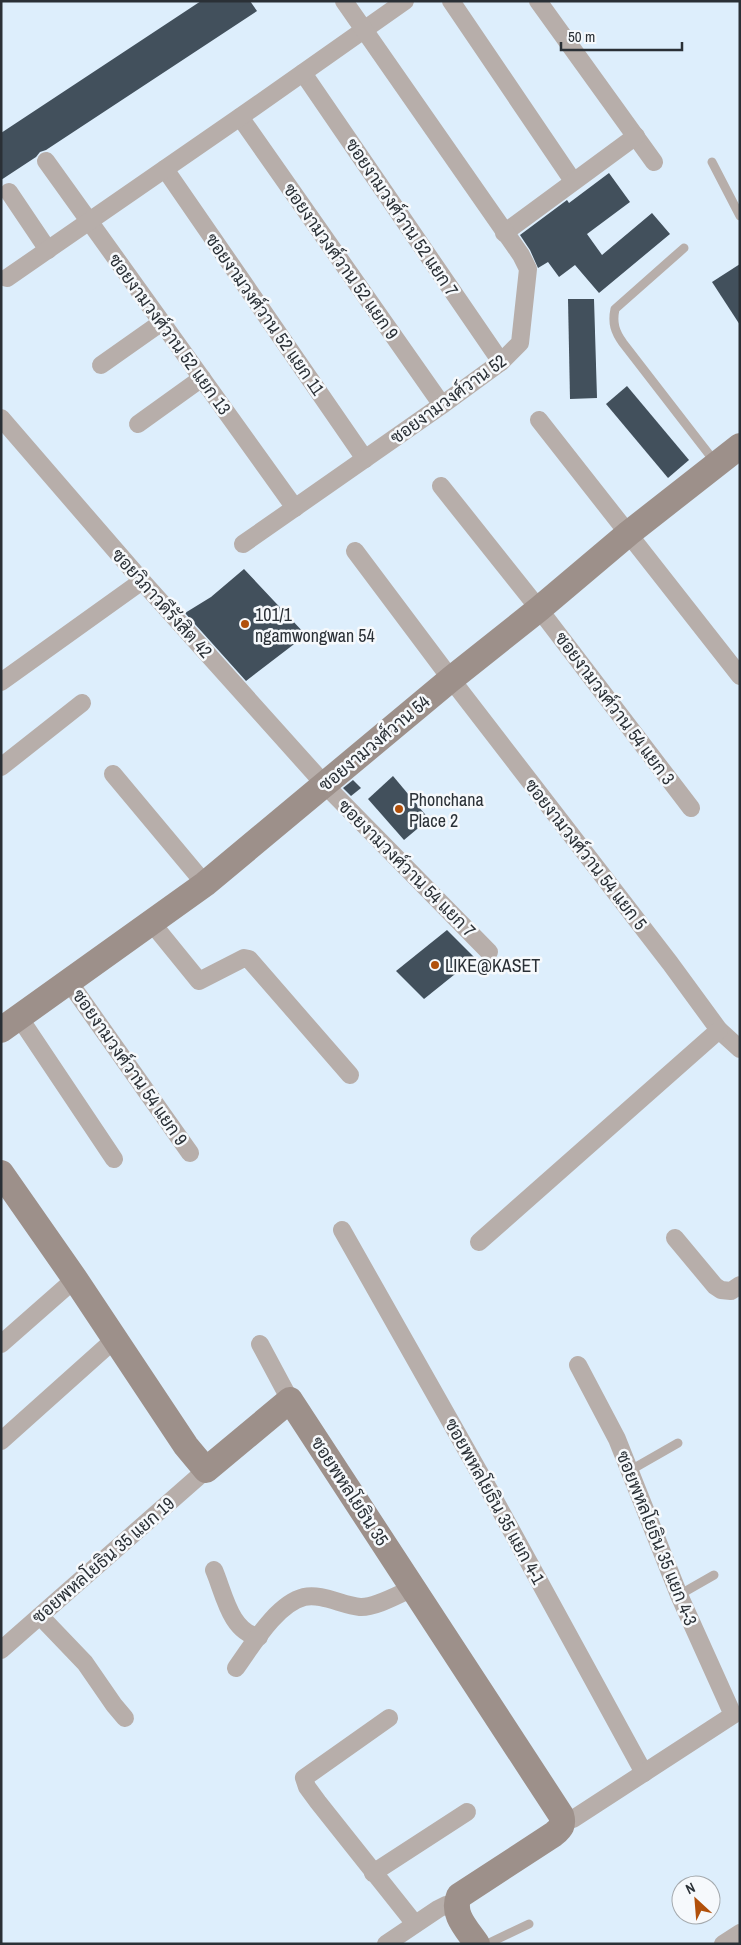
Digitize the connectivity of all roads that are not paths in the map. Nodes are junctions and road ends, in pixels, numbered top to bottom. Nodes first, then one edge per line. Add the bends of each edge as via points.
1 (344, 1) edge
2 (405, 1) edge
3 (451, 1) edge
4 (538, 1) edge
5 (364, 29) junction
6 (303, 73) junction
7 (240, 117) junction
8 (636, 136) junction
9 (46, 161) dead end
10 (654, 162) dead end
11 (712, 162) dead end
12 (165, 169) junction
13 (573, 181) junction
14 (8, 192) dead end
15 (740, 216) edge
16 (89, 221) junction
17 (504, 232) junction
18 (684, 248) dead end
19 (48, 250) junction
20 (7, 278) dead end
21 (162, 322) junction
22 (501, 362) junction
23 (101, 365) dead end
24 (202, 378) junction
25 (442, 405) junction
26 (1, 418) edge
27 (539, 420) dead end
28 (138, 424) dead end
29 (739, 448) edge
30 (365, 459) junction
31 (717, 465) junction
32 (441, 486) dead end
33 (295, 508) junction
34 (629, 533) junction
35 (243, 544) dead end
36 (354, 551) dead end
37 (142, 582) junction
38 (539, 609) junction
39 (740, 676) edge
40 (451, 679) junction
41 (2, 680) edge
42 (82, 703) dead end
43 (1, 767) edge
44 (113, 774) dead end
45 (325, 785) junction
46 (691, 808) dead end
47 (204, 884) junction
48 (152, 922) junction
49 (489, 952) dead end
50 (69, 982) junction
51 (10, 1023) edge
52 (719, 1030) junction
53 (740, 1049) edge
54 (350, 1075) dead end
55 (190, 1153) dead end
56 (114, 1159) dead end
57 (1, 1173) edge
58 (342, 1230) dead end
59 (676, 1238) dead end
60 (479, 1242) dead end
61 (75, 1279) junction
62 (740, 1285) edge
63 (115, 1339) junction
64 (1, 1344) edge
65 (260, 1344) dead end
66 (578, 1365) dead end
67 (290, 1400) junction
68 (1, 1441) edge
69 (678, 1443) dead end
70 (206, 1470) junction
71 (628, 1471) junction
72 (214, 1570) dead end
73 (714, 1575) dead end
74 (414, 1588) junction
75 (679, 1595) junction
76 (40, 1616) junction
77 (259, 1637) junction
78 (1, 1650) edge
79 (236, 1668) dead end
80 (125, 1718) dead end
81 (389, 1718) dead end
82 (644, 1773) junction
83 (468, 1812) dead end
84 (563, 1820) junction
85 (373, 1873) junction
86 (456, 1905) junction
87 (415, 1924) junction
88 (529, 1924) dead end
89 (740, 1933) edge
90 (386, 1944) edge
91 (477, 1944) edge
92 (486, 1944) edge
93 (723, 1944) edge

1 - 5 street, ซอยงามวงศ์วาน 52
2 - 5 street
3 - 13 street
4 - 8 street
5 - 6 street
5 - 17 street, ซอยงามวงศ์วาน 52
6 - 7 street
6 - 22 street, ซอยงามวงศ์วาน 52 แยก 7
7 - 12 street
7 - 25 street, ซอยงามวงศ์วาน 52 แยก 9
8 - 10 street
8 - 13 street
9 - 16 street, ซอยงามวงศ์วาน 52 แยก 13
11 - 15 lane
12 - 16 street
12 - 30 street, ซอยงามวงศ์วาน 52 แยก 11
13 - 17 street
14 - 19 street
16 - 19 street
16 - 21 street, ซอยงามวงศ์วาน 52 แยก 13
17 - 22 street, ซอยงามวงศ์วาน 52 via 528,270 520,343
18 - 31 lane via 615,309 613,324 618,336
19 - 20 street
21 - 23 street
21 - 24 street, ซอยงามวงศ์วาน 52 แยก 13
22 - 25 street, ซอยงามวงศ์วาน 52
24 - 28 street
24 - 33 street, ซอยงามวงศ์วาน 52 แยก 13
25 - 30 street, ซอยงามวงศ์วาน 52
26 - 37 street, ซอยวิภาวดีรังสิต 42
27 - 34 street
29 - 31 street, ซอยงามวงศ์วาน 54
30 - 33 street, ซอยงามวงศ์วาน 52
31 - 34 street, ซอยงามวงศ์วาน 54
32 - 38 street, ซอยงามวงศ์วาน 54 แยก 3
33 - 35 street, ซอยงามวงศ์วาน 52
34 - 38 street, ซอยงามวงศ์วาน 54
34 - 39 street
36 - 40 street, ซอยงามวงศ์วาน 54 แยก 5
37 - 41 street
37 - 45 street, ซอยวิภาวดีรังสิต 42
38 - 40 street, ซอยงามวงศ์วาน 54
38 - 46 street, ซอยงามวงศ์วาน 54 แยก 3
40 - 45 street, ซอยงามวงศ์วาน 54
40 - 52 street, ซอยงามวงศ์วาน 54 แยก 5
42 - 43 street
44 - 47 street
45 - 47 street, ซอยงามวงศ์วาน 54
45 - 49 street, ซอยงามวงศ์วาน 54 แยก 7
47 - 48 street, ซอยงามวงศ์วาน 54
48 - 50 street, ซอยงามวงศ์วาน 54
48 - 54 street via 199,982 244,958 249,959
50 - 51 street, ซอยงามวงศ์วาน 54
50 - 55 street, ซอยงามวงศ์วาน 54 แยก 9
51 - 56 street
52 - 53 street, ซอยงามวงศ์วาน 54 แยก 5
52 - 60 street
57 - 61 street
58 - 82 street, ซอยพหลโยธิน 35 แยก 4-1
59 - 62 street via 714,1286 731,1291
61 - 63 street
61 - 64 street
63 - 68 street
63 - 70 street via 186,1446
65 - 67 street
66 - 71 street, ซอยพหลโยธิน 35 แยก 4-3 via 617,1439
67 - 70 street
67 - 74 street, ซอยพหลโยธิน 35
69 - 71 lane
70 - 76 street, ซอยพหลโยธิน 35 แยก 19
71 - 75 street, ซอยพหลโยธิน 35 แยก 4-3
72 - 77 street via 235,1621 242,1630
73 - 75 lane
74 - 77 street via 362,1607 312,1596 303,1598 280,1611
74 - 84 street, ซอยพหลโยธิน 35
75 - 82 street, ซอยพหลโยธิน 35 แยก 4-3 via 732,1713 731,1717
76 - 78 street, ซอยพหลโยธิน 35 แยก 19
76 - 80 street via 84,1664
77 - 79 street
81 - 85 street via 304,1778 307,1787
82 - 84 street via 573,1819
83 - 85 street
84 - 86 street via 561,1828 554,1834 459,1896
85 - 87 street
86 - 87 street via 446,1905
86 - 91 street via 458,1916
87 - 90 street
88 - 92 lane
89 - 93 street

